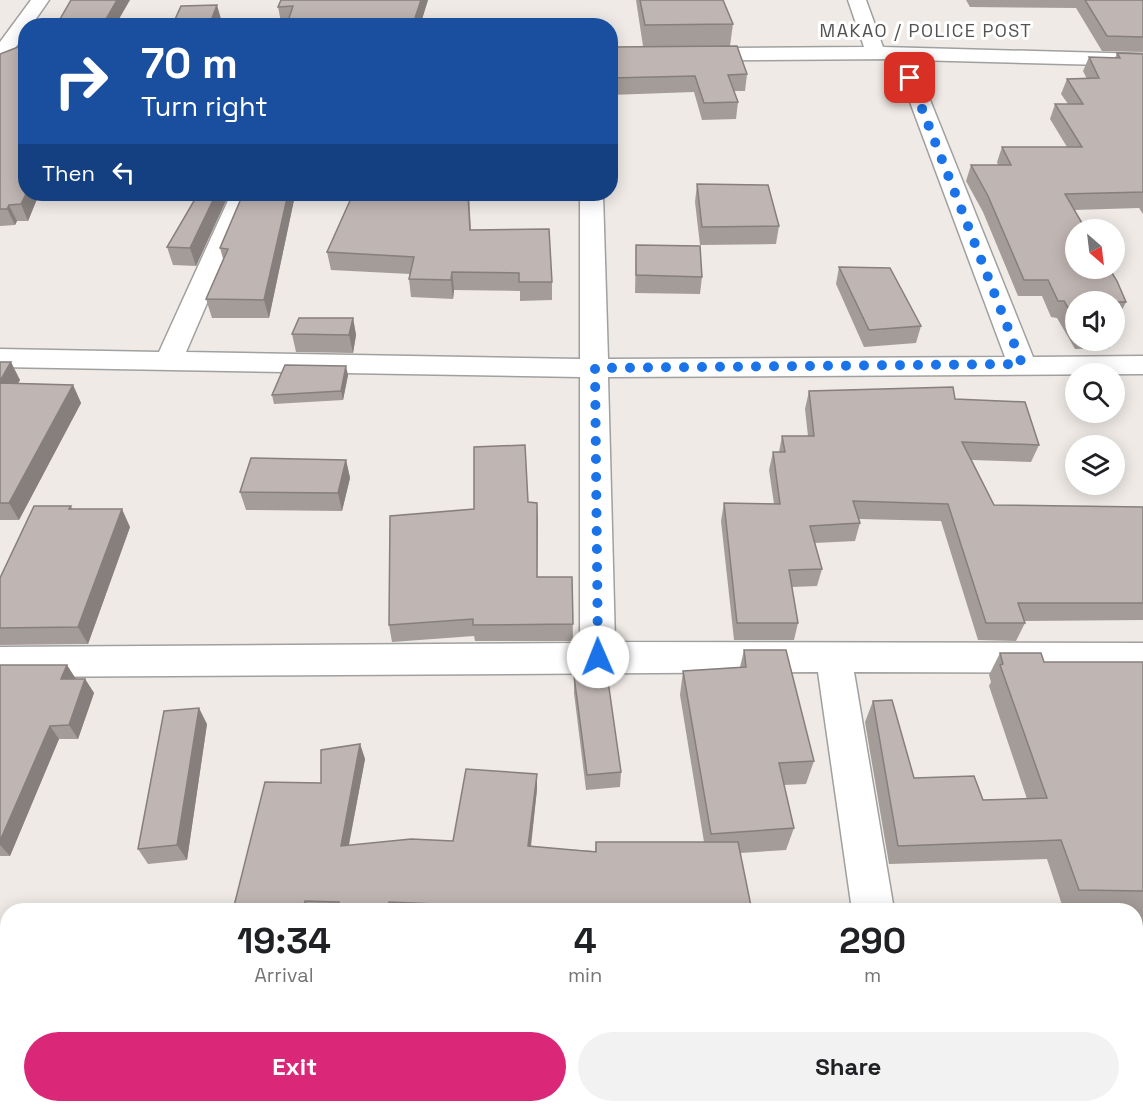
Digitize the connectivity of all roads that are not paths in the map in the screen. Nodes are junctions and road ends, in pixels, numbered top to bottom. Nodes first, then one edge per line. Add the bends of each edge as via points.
1 (40, 0) edge
2 (857, 0) edge
3 (27, 18) edge
4 (18, 31) edge
5 (18, 51) edge
6 (3, 52) edge
7 (875, 53) junction
8 (618, 55) edge
9 (902, 56) junction
10 (1143, 60) edge
11 (239, 201) edge
12 (592, 201) edge
13 (0, 358) edge
14 (169, 360) junction
15 (1022, 364) junction
16 (1143, 365) edge
17 (595, 368) junction
18 (598, 657) junction
19 (1143, 658) edge
20 (834, 659) junction
21 (0, 662) edge
22 (872, 903) edge

1 - 3 street
2 - 7 street
4 - 6 street
5 - 6 street
7 - 8 street
7 - 9 street
9 - 10 street
9 - 15 street
11 - 14 street
12 - 17 street
13 - 14 street
14 - 17 street
15 - 16 street
15 - 17 street
17 - 18 street
18 - 20 street
18 - 21 street
19 - 20 street
20 - 22 street

